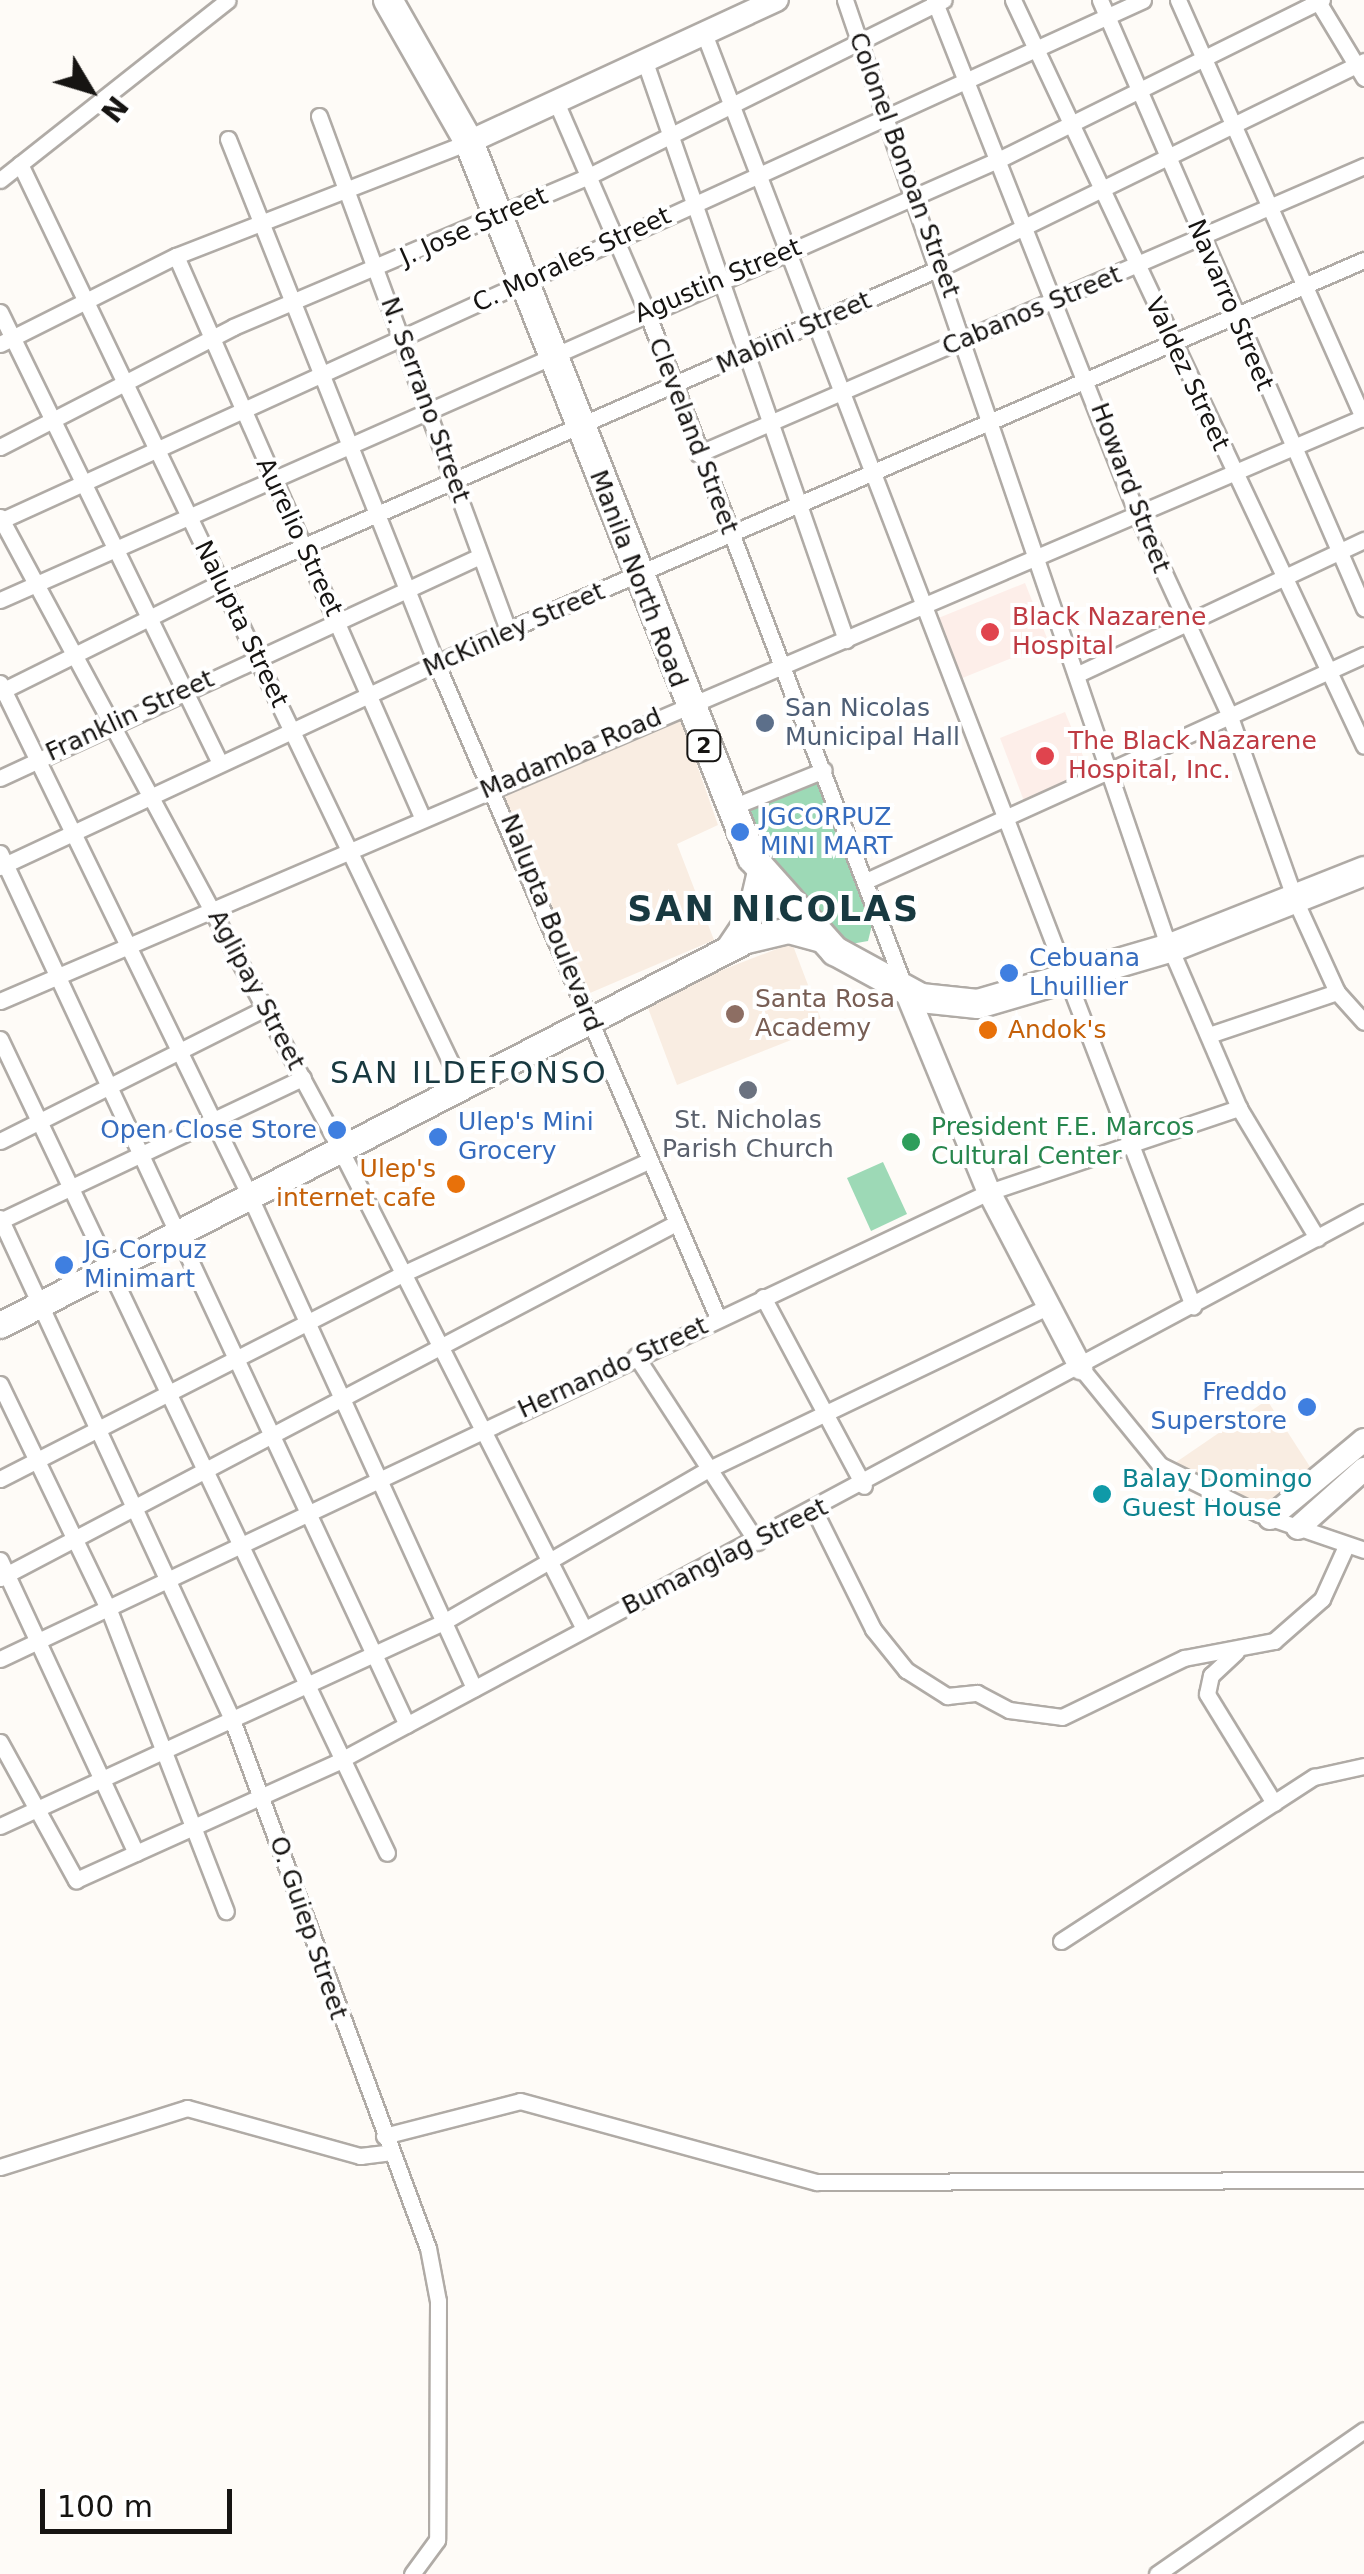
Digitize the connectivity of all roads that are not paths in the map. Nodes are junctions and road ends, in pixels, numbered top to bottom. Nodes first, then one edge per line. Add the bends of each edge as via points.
1 (228, 0) edge
2 (388, 0) edge
3 (776, 0) edge
4 (844, 0) edge
5 (1013, 0) edge
6 (1100, 0) edge
7 (1144, 0) edge
8 (1178, 0) edge
9 (938, 1) edge
10 (1319, 1) edge
11 (1107, 17) junction
12 (705, 36) junction
13 (860, 43) junction
14 (1034, 50) junction
15 (1204, 59) junction
16 (646, 65) junction
17 (1362, 68) edge
18 (968, 79) junction
19 (1140, 90) junction
20 (557, 104) junction
21 (734, 106) junction
22 (318, 116) dead end
23 (888, 116) junction
24 (1232, 125) junction
25 (1071, 126) junction
26 (672, 135) junction
27 (228, 139) dead end
28 (469, 142) junction
29 (1168, 155) junction
30 (1000, 159) junction
31 (20, 164) junction
32 (1364, 166) edge
33 (589, 176) junction
34 (759, 178) junction
35 (0, 180) edge
36 (1104, 185) junction
37 (347, 186) junction
38 (917, 196) junction
39 (696, 202) junction
40 (1273, 206) junction
41 (500, 215) junction
42 (263, 220) junction
43 (1025, 224) junction
44 (1203, 238) junction
45 (617, 240) junction
46 (789, 253) junction
47 (176, 256) junction
48 (1364, 260) edge
49 (1138, 266) junction
50 (942, 267) junction
51 (377, 270) junction
52 (722, 280) junction
53 (525, 282) junction
54 (1307, 287) junction
55 (87, 300) junction
56 (1054, 300) junction
57 (296, 304) junction
58 (646, 310) junction
59 (0, 312) edge
60 (1237, 320) junction
61 (818, 322) junction
62 (210, 338) junction
63 (403, 338) junction
64 (965, 339) junction
65 (6, 341) edge
66 (1173, 347) junction
67 (552, 353) junction
68 (745, 354) junction
69 (321, 372) junction
70 (126, 381) junction
71 (1088, 382) junction
72 (672, 386) junction
73 (843, 392) junction
74 (430, 404) junction
75 (239, 406) junction
76 (1364, 418) edge
77 (52, 420) junction
78 (994, 422) junction
79 (770, 424) junction
80 (579, 428) junction
81 (349, 439) junction
82 (158, 446) junction
83 (0, 447) edge
84 (1290, 448) junction
85 (698, 454) junction
86 (875, 471) junction
87 (1233, 472) junction
88 (270, 474) junction
89 (84, 479) junction
90 (457, 484) junction
91 (798, 503) junction
92 (188, 512) junction
93 (1137, 514) junction
94 (381, 515) junction
95 (1, 520) edge
96 (731, 536) junction
97 (1364, 540) edge
98 (115, 546) junction
99 (304, 547) junction
100 (1340, 551) junction
101 (480, 556) junction
102 (1037, 558) junction
103 (639, 574) junction
104 (1285, 580) junction
105 (222, 582) junction
106 (41, 583) junction
107 (409, 588) junction
108 (0, 600) edge
109 (924, 607) junction
110 (1364, 608) edge
111 (153, 618) junction
112 (337, 620) junction
113 (1186, 627) junction
114 (508, 630) junction
115 (846, 640) junction
116 (79, 653) junction
117 (1364, 655) edge
118 (257, 657) junction
119 (438, 665) junction
120 (785, 666) junction
121 (1080, 673) junction
122 (1327, 673) junction
123 (1, 688) edge
124 (187, 690) junction
125 (368, 694) junction
126 (687, 705) junction
127 (1229, 714) junction
128 (116, 722) junction
129 (292, 729) junction
130 (1364, 746) edge
131 (39, 759) junction
132 (220, 763) junction
133 (1112, 767) junction
134 (824, 770) junction
135 (0, 778) edge
136 (495, 787) junction
137 (154, 795) junction
138 (730, 808) junction
139 (1008, 814) junction
140 (422, 818) junction
141 (74, 830) junction
142 (349, 849) junction
143 (2, 861) edge
144 (760, 871) junction
145 (1364, 871) edge
146 (868, 880) junction
147 (1296, 902) junction
148 (214, 910) junction
149 (825, 940) junction
150 (130, 944) junction
151 (728, 948) junction
152 (1170, 948) junction
153 (55, 976) junction
154 (1070, 978) junction
155 (906, 991) junction
156 (1336, 992) junction
157 (0, 1000) edge
158 (264, 1009) junction
159 (590, 1018) junction
160 (1364, 1022) edge
161 (1209, 1035) junction
162 (0, 1039) edge
163 (179, 1050) junction
164 (302, 1078) junction
165 (462, 1084) junction
166 (109, 1089) junction
167 (1239, 1108) junction
168 (39, 1122) junction
169 (214, 1122) junction
170 (0, 1141) edge
171 (1130, 1144) junction
172 (338, 1146) junction
173 (142, 1156) junction
174 (648, 1160) junction
175 (72, 1191) junction
176 (988, 1192) junction
177 (250, 1194) junction
178 (1364, 1212) edge
179 (0, 1220) edge
180 (672, 1225) junction
181 (178, 1232) junction
182 (1317, 1238) junction
183 (112, 1267) junction
184 (398, 1276) junction
185 (763, 1296) junction
186 (38, 1305) junction
187 (1193, 1306) junction
188 (1044, 1308) junction
189 (718, 1318) junction
190 (306, 1322) junction
191 (0, 1326) edge
192 (440, 1350) junction
193 (636, 1356) junction
194 (238, 1358) junction
195 (1081, 1368) junction
196 (0, 1384) edge
197 (170, 1391) junction
198 (342, 1402) junction
199 (824, 1410) junction
200 (100, 1429) junction
201 (482, 1429) junction
202 (273, 1436) junction
203 (1364, 1440) edge
204 (38, 1460) junction
205 (1364, 1468) edge
206 (708, 1470) junction
207 (207, 1472) junction
208 (0, 1479) edge
209 (383, 1479) junction
210 (864, 1486) junction
211 (138, 1508) junction
212 (312, 1512) junction
213 (815, 1512) junction
214 (1270, 1518) junction
215 (1298, 1528) junction
216 (77, 1538) junction
217 (757, 1542) junction
218 (242, 1545) junction
219 (1346, 1546) junction
220 (1364, 1550) edge
221 (550, 1566) junction
222 (2, 1571) edge
223 (171, 1580) junction
224 (109, 1610) junction
225 (440, 1624) junction
226 (584, 1629) junction
227 (38, 1642) junction
228 (1236, 1652) junction
229 (374, 1655) junction
230 (0, 1659) edge
231 (305, 1686) junction
232 (474, 1688) junction
233 (231, 1717) junction
234 (407, 1725) junction
235 (0, 1742) edge
236 (163, 1748) junction
237 (337, 1762) junction
238 (1364, 1766) edge
239 (100, 1779) junction
240 (263, 1799) junction
241 (1274, 1803) junction
242 (35, 1810) junction
243 (0, 1826) edge
244 (192, 1830) junction
245 (136, 1853) junction
246 (387, 1853) dead end
247 (226, 1911) dead end
248 (1061, 1940) dead end
249 (384, 2136) junction
250 (392, 2152) junction
251 (0, 2167) edge
252 (1364, 2180) edge
253 (1364, 2430) edge
254 (412, 2574) edge
255 (1157, 2574) edge

1 - 31 street
2 - 28 highway, Manila North Road / 2
3 - 12 street
4 - 13 street, Colonel Bonoan Street
5 - 14 street, Valdez Street
6 - 11 street, Navarro Street
7 - 11 street, C. Morales Street
8 - 15 street
9 - 13 street, J. Jose Street
9 - 18 street, Howard Street
10 - 15 street, Agustin Street
10 - 17 street
11 - 14 street, C. Morales Street
11 - 19 street, Navarro Street
12 - 16 street
12 - 21 street
13 - 21 street, J. Jose Street
13 - 23 street, Colonel Bonoan Street
14 - 18 street, C. Morales Street
14 - 25 street, Valdez Street
15 - 19 street, Agustin Street
15 - 24 street
16 - 20 street
16 - 26 street
17 - 24 street, Mabini Street
18 - 23 street, C. Morales Street
18 - 30 street, Howard Street
19 - 25 street, Agustin Street
19 - 29 street, Navarro Street
20 - 28 street
20 - 33 street, Cleveland Street
21 - 26 street, J. Jose Street
21 - 34 street
22 - 37 street, N. Serrano Street
23 - 34 street, C. Morales Street
23 - 38 street, Colonel Bonoan Street
24 - 29 street, Mabini Street
24 - 40 street
25 - 30 street, Agustin Street
25 - 36 street, Valdez Street
26 - 33 street, J. Jose Street
26 - 39 street
27 - 42 street, Nalupta Boulevard
28 - 37 street
28 - 41 highway, Manila North Road / 2
29 - 36 street, Mabini Street
29 - 44 street, Navarro Street
30 - 38 street, Agustin Street
30 - 43 street, Howard Street
31 - 35 street
31 - 55 street, Nalupta Street
32 - 40 street, Cabanos Street
33 - 41 street, J. Jose Street
33 - 45 street, Cleveland Street
34 - 39 street, C. Morales Street
34 - 46 street
36 - 43 street, Mabini Street
36 - 49 street, Valdez Street
37 - 42 street
37 - 51 street, N. Serrano Street
38 - 46 street, Agustin Street
38 - 50 street, Colonel Bonoan Street
39 - 45 street, C. Morales Street
39 - 52 street
40 - 44 street, Cabanos Street
40 - 54 street
41 - 51 street, J. Jose Street
41 - 53 highway, Manila North Road / 2
42 - 47 street
42 - 57 street, Nalupta Boulevard
43 - 50 street, Mabini Street
43 - 56 street, Howard Street
44 - 49 street, Cabanos Street
44 - 60 street, Navarro Street
45 - 53 street, C. Morales Street
45 - 58 street, Cleveland Street
46 - 52 street, Agustin Street
46 - 61 street
47 - 55 street
47 - 62 street, Aurelio Street
48 - 54 street, McKinley Street
49 - 56 street, Cabanos Street
49 - 66 street, Valdez Street
50 - 61 street, Mabini Street
50 - 64 street, Colonel Bonoan Street
51 - 57 street, J. Jose Street
51 - 63 street, N. Serrano Street
52 - 58 street, Agustin Street
52 - 68 street
53 - 63 street, C. Morales Street
53 - 67 highway, Manila North Road / 2
54 - 60 street, McKinley Street
54 - 76 street
55 - 65 street
55 - 70 street, Nalupta Street
56 - 64 street, Cabanos Street
56 - 71 street, Howard Street
57 - 62 street, J. Jose Street
57 - 69 street, Nalupta Boulevard
58 - 67 street, Agustin Street
58 - 72 street, Cleveland Street
59 - 65 street
60 - 66 street, McKinley Street
60 - 84 street, Navarro Street
61 - 68 street, Mabini Street
61 - 73 street
62 - 70 street, J. Jose Street
62 - 75 street, Aurelio Street
63 - 69 street, C. Morales Street
63 - 74 street, N. Serrano Street
64 - 73 street, Cabanos Street
64 - 78 street, Colonel Bonoan Street
65 - 77 street
66 - 71 street, McKinley Street
66 - 87 street, Valdez Street
67 - 74 street, Agustin Street
67 - 80 highway, Manila North Road / 2
68 - 72 street, Mabini Street
68 - 79 street
69 - 75 street, C. Morales Street
69 - 81 street, Nalupta Boulevard
70 - 77 street, J. Jose Street
70 - 82 street, Nalupta Street
71 - 78 street, McKinley Street
71 - 93 street, Howard Street
72 - 80 street, Mabini Street
72 - 85 street, Cleveland Street
73 - 79 street, Cabanos Street
73 - 86 street
74 - 81 street, Agustin Street
74 - 90 street, N. Serrano Street
75 - 82 street, C. Morales Street
75 - 88 street, Aurelio Street
76 - 84 street, Madamba Road
77 - 83 street, J. Jose Street
77 - 89 street
78 - 86 street, McKinley Street
78 - 102 street, Colonel Bonoan Street
79 - 85 street, Cabanos Street
79 - 91 street
80 - 90 street, Mabini Street
80 - 103 highway, Manila North Road / 2
81 - 88 street, Agustin Street
81 - 94 street, Nalupta Boulevard
82 - 89 street, C. Morales Street
82 - 92 street, Nalupta Street
84 - 87 street, Madamba Road
84 - 100 street, Navarro Street
85 - 96 street, Cleveland Street
86 - 91 street, McKinley Street
86 - 109 street
87 - 93 street, Madamba Road
87 - 104 street, Valdez Street
88 - 92 street, Agustin Street
88 - 99 street, Aurelio Street
89 - 95 street, C. Morales Street
89 - 98 street
90 - 94 street, Mabini Street
90 - 101 street, N. Serrano Street
91 - 96 street, McKinley Street
91 - 115 street
92 - 98 street, Agustin Street
92 - 105 street, Nalupta Street
93 - 102 street, Madamba Road
93 - 113 street, Howard Street
94 - 99 street, Mabini Street
94 - 107 street, Nalupta Boulevard
95 - 106 street, Aglipay Street
96 - 103 street, McKinley Street
96 - 120 street, Cleveland Street
97 - 100 street
98 - 106 street, Agustin Street
98 - 111 street
99 - 105 street, Mabini Street
99 - 112 street, Aurelio Street
100 - 104 street
100 - 110 street, Navarro Street
101 - 107 street, Franklin Street
101 - 114 street, N. Serrano Street
102 - 109 street, Madamba Road
102 - 121 street, Colonel Bonoan Street
103 - 114 street, McKinley Street
103 - 126 highway, Manila North Road / 2
104 - 113 street
104 - 122 street, Valdez Street
105 - 111 street, Mabini Street
105 - 118 street, Nalupta Street
106 - 108 street, Agustin Street
106 - 116 street, Aglipay Street
107 - 112 street, Franklin Street
107 - 119 street, Nalupta Boulevard
109 - 115 street, Madamba Road
109 - 139 street
111 - 116 street, Mabini Street
111 - 124 street
112 - 118 street, Franklin Street
112 - 125 street, Aurelio Street
113 - 121 street
113 - 127 street, Howard Street
114 - 119 street, McKinley Street
115 - 120 street, Madamba Road
116 - 123 street, Mabini Street
116 - 128 street, Aglipay Street
117 - 122 street
118 - 124 street, Franklin Street
118 - 129 street, Nalupta Street
119 - 125 street, McKinley Street
119 - 136 street, Nalupta Boulevard
120 - 126 street, Madamba Road
120 - 134 street, Cleveland Street
121 - 133 street, Colonel Bonoan Street
122 - 127 street
122 - 130 street, Valdez Street
123 - 131 street
124 - 128 street, Franklin Street
124 - 132 street
125 - 129 street, McKinley Street
125 - 140 street, Aurelio Street
126 - 136 street, Madamba Road
126 - 138 highway, Manila North Road / 2
127 - 133 street
127 - 147 street, Howard Street
128 - 131 street, Franklin Street
128 - 137 street, Aglipay Street
129 - 132 street, McKinley Street
129 - 142 street, Nalupta Street
131 - 135 street, Franklin Street
131 - 141 street
132 - 137 street, McKinley Street
133 - 139 street
133 - 152 street, Colonel Bonoan Street
134 - 138 street
134 - 146 street, Cleveland Street
136 - 140 street, Madamba Road
136 - 159 street, Nalupta Boulevard
137 - 141 street, McKinley Street
137 - 148 street, Aglipay Street
138 - 144 highway, Manila North Road / 2
139 - 146 street
139 - 154 street
140 - 142 street, Madamba Road
141 - 143 street, McKinley Street
141 - 150 street
142 - 148 street, Madamba Road
142 - 165 street, Nalupta Street
143 - 153 street
144 - 149 highway, Manila North Road / 2
144 - 151 main road via 749,918
145 - 147 highway, Manila North Road / 2
146 - 155 street, Cleveland Street
147 - 152 highway, Manila North Road / 2
147 - 156 street, Howard Street
148 - 150 street, Madamba Road
148 - 158 street, Aglipay Street
149 - 151 main road via 788,930
149 - 155 highway, Manila North Road / 2
150 - 153 street, Madamba Road
150 - 163 street
151 - 159 main road
152 - 154 highway, Manila North Road / 2
152 - 161 street
153 - 157 street, Madamba Road
153 - 166 street
154 - 155 highway, Manila North Road / 2 via 978,1004
154 - 171 street
155 - 176 street
156 - 160 street, Howard Street
156 - 161 street
158 - 163 street
158 - 164 street, Aglipay Street
159 - 165 main road
159 - 174 street, Nalupta Boulevard
161 - 167 street
162 - 168 street
163 - 166 street
163 - 169 street
164 - 169 street
164 - 172 street, Aglipay Street
165 - 172 main road
166 - 168 street
166 - 173 street
167 - 171 street, Hernando Street
167 - 182 street
168 - 170 street
168 - 175 street
169 - 173 street
169 - 177 street
171 - 176 street, Hernando Street
171 - 187 street
172 - 177 main road
172 - 184 street, Aglipay Street
173 - 175 street
173 - 181 street
174 - 180 street, Nalupta Boulevard
174 - 184 street
175 - 179 street
175 - 183 street
176 - 185 street, Hernando Street
176 - 188 street
177 - 181 main road
177 - 190 street
178 - 182 street, Bumanglag Street
179 - 186 street, O. Guiep Street
180 - 189 street, Nalupta Boulevard
180 - 192 street
181 - 183 main road
181 - 194 street
182 - 187 street, Bumanglag Street
183 - 186 main road
183 - 197 street
184 - 190 street
184 - 192 street, Aglipay Street
185 - 189 street, Hernando Street
185 - 199 street
186 - 191 main road
186 - 200 street, O. Guiep Street
187 - 195 street, Bumanglag Street
188 - 195 street
188 - 199 street
189 - 193 street, Hernando Street
190 - 194 street
190 - 198 street
192 - 198 street
192 - 201 street, Aglipay Street
193 - 201 street, Hernando Street
193 - 206 street
194 - 197 street
194 - 202 street
195 - 210 street, Bumanglag Street
195 - 214 street via 1160,1465
196 - 204 street
197 - 200 street
197 - 207 street
198 - 202 street
198 - 209 street
199 - 206 street
199 - 210 street
200 - 204 street
200 - 211 street, O. Guiep Street
201 - 209 street, Hernando Street
201 - 221 street, Aglipay Street
202 - 207 street
202 - 212 street
203 - 214 street
204 - 208 street
204 - 216 street
205 - 215 street
206 - 217 street
206 - 221 street
207 - 211 street
207 - 218 street
209 - 212 street, Hernando Street
209 - 225 street
210 - 213 street, Bumanglag Street
211 - 216 street
211 - 223 street, O. Guiep Street
212 - 218 street, Hernando Street
212 - 229 street
213 - 217 street, Bumanglag Street
213 - 228 street via 885,1647 946,1696 977,1693 1009,1710 1071,1716 1184,1658
214 - 215 street
215 - 219 street
216 - 222 street
216 - 224 street
217 - 226 street, Bumanglag Street
218 - 223 street, Hernando Street
218 - 231 street
219 - 220 street
219 - 228 street via 1322,1599 1274,1641
221 - 225 street
221 - 226 street, Aglipay Street
222 - 227 street
223 - 224 street, Hernando Street
223 - 233 street, O. Guiep Street
224 - 227 street, Hernando Street
224 - 236 street
225 - 229 street
225 - 232 street
226 - 232 street, Bumanglag Street
227 - 230 street, Hernando Street
227 - 239 street
228 - 241 street via 1211,1675 1208,1694
229 - 231 street
229 - 234 street
231 - 233 street
231 - 237 street
232 - 234 street, Bumanglag Street
233 - 236 street
233 - 240 street, O. Guiep Street
234 - 237 street, Bumanglag Street
235 - 242 street
236 - 239 street
236 - 244 street
237 - 240 street, Bumanglag Street
237 - 246 street
238 - 241 street via 1332,1768
239 - 242 street
239 - 245 street
240 - 244 street, Bumanglag Street
240 - 249 street, O. Guiep Street
241 - 248 street
242 - 243 street
242 - 245 street, Bumanglag Street via 76,1880
244 - 245 street, Bumanglag Street
244 - 247 street
249 - 250 street, O. Guiep Street
249 - 252 street via 520,2101 816,2182
250 - 251 street via 360,2156 188,2108
250 - 254 street, O. Guiep Street via 438,2301 437,2540
253 - 255 street

